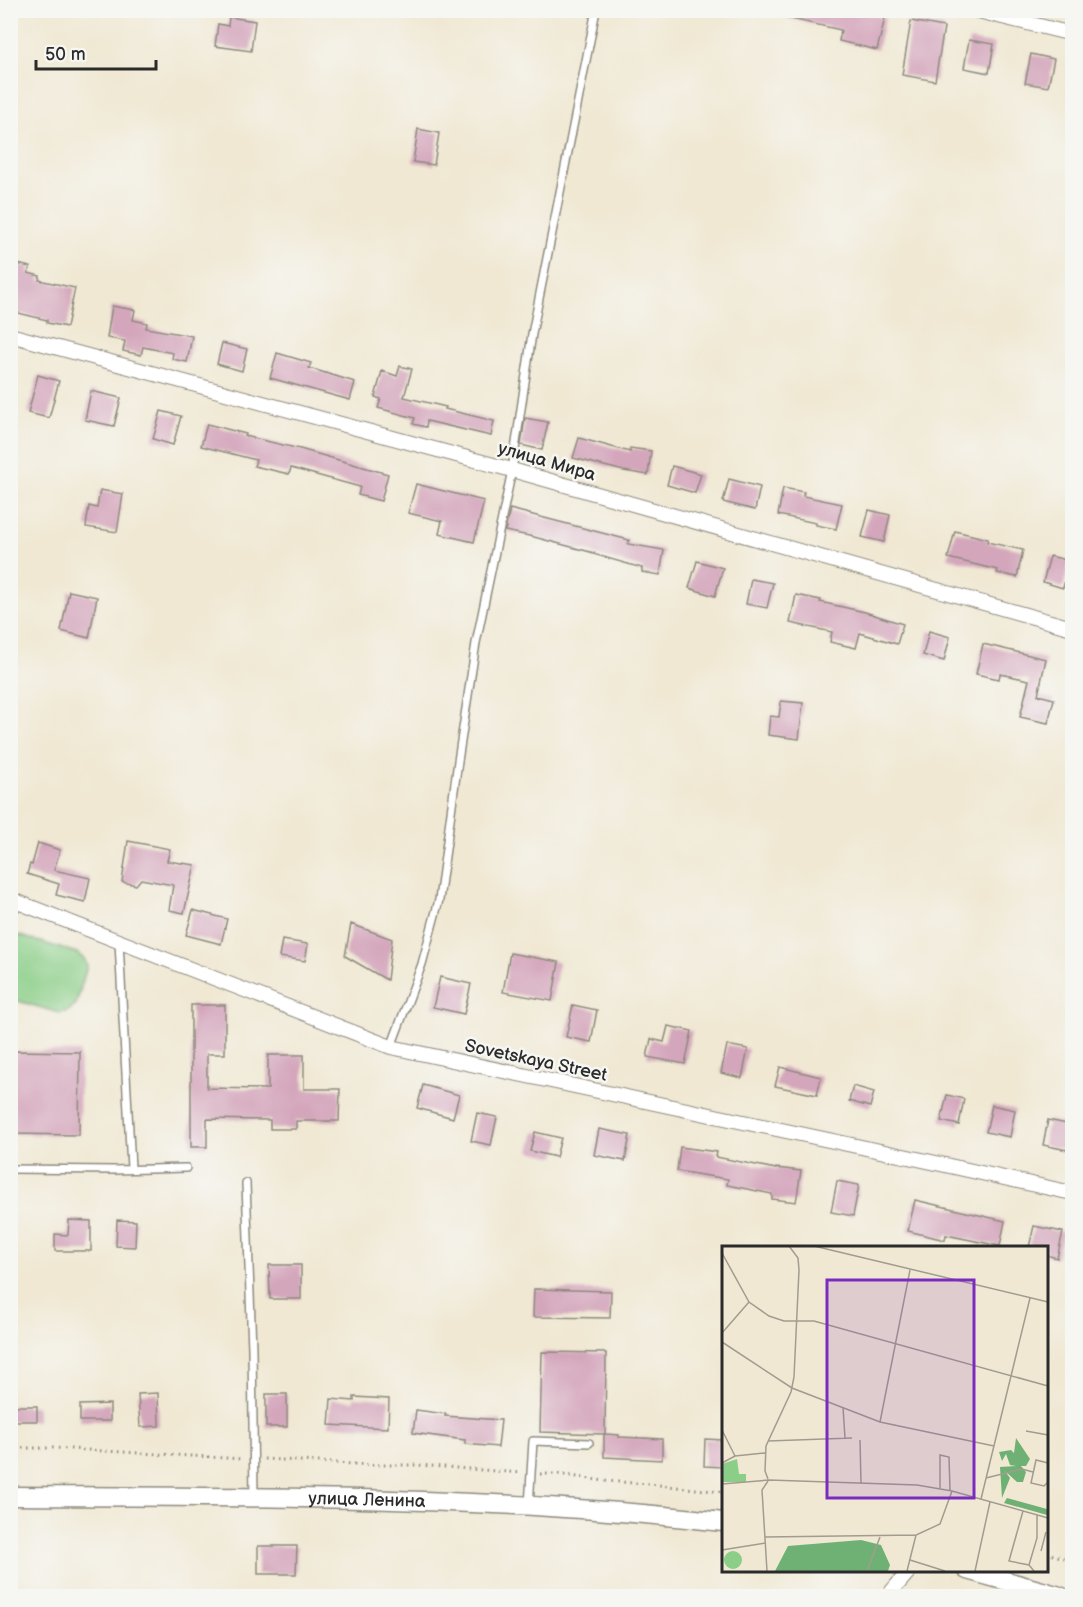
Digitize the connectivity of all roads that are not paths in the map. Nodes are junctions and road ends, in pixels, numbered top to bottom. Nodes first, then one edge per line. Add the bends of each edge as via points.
1 (596, 10) edge
2 (974, 10) edge
3 (1072, 34) edge
4 (10, 335) edge
5 (512, 470) junction
6 (1072, 628) edge
7 (10, 900) edge
8 (119, 942) junction
9 (391, 1047) junction
10 (131, 1168) junction
11 (186, 1168) dead end
12 (10, 1169) edge
13 (246, 1183) dead end
14 (1072, 1193) edge
15 (589, 1443) dead end
16 (10, 1496) edge
17 (254, 1496) junction
18 (529, 1506) junction
19 (722, 1522) edge
20 (908, 1571) edge
21 (974, 1571) edge
22 (891, 1596) edge
23 (1060, 1596) edge

1 - 5 lane via 532,334
2 - 3 street
4 - 5 street, улица Мира
5 - 6 street, улица Мира
5 - 9 lane via 476,643 439,900 422,964
7 - 8 street, Sovetskaya Street
8 - 9 street, Sovetskaya Street
8 - 10 lane
9 - 14 street, Sovetskaya Street
10 - 11 lane
10 - 12 lane
13 - 17 lane
15 - 18 lane via 533,1441
16 - 17 street, улица Ленина
17 - 18 street, улица Ленина
18 - 19 street, улица Ленина
20 - 22 street
21 - 23 street

